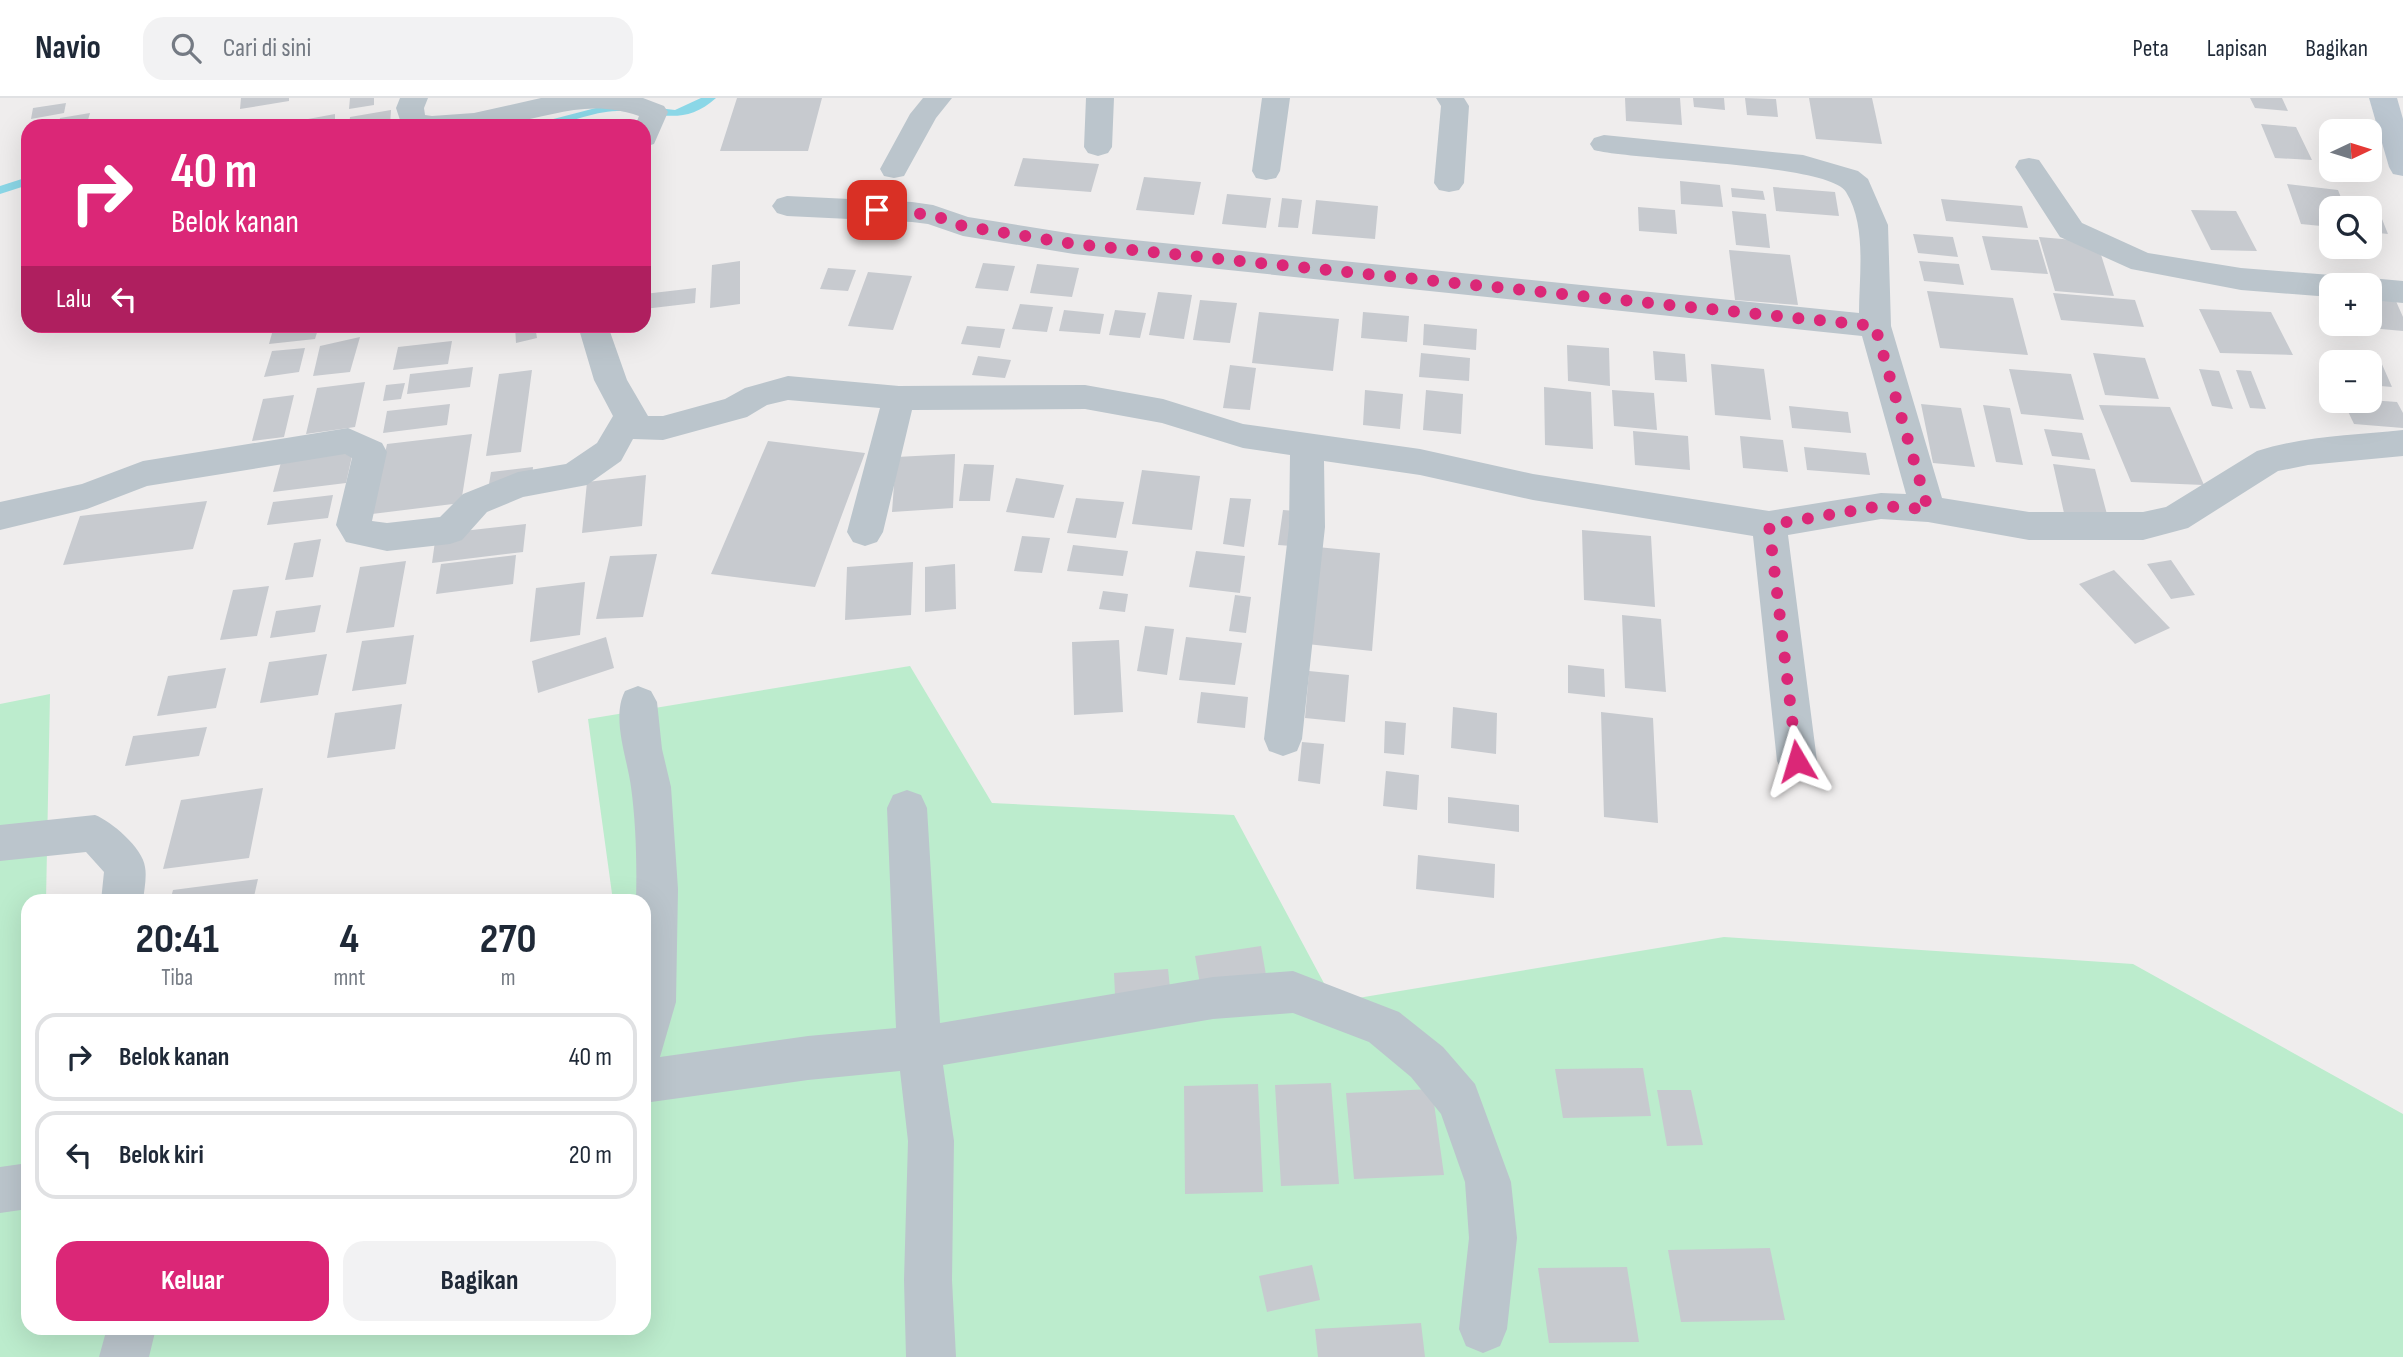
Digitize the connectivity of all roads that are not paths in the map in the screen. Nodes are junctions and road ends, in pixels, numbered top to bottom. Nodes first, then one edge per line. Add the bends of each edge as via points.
1 (414, 98) edge
2 (583, 98) edge
3 (938, 98) edge
4 (1100, 98) edge
5 (1276, 98) edge
6 (1450, 98) edge
7 (2383, 98) edge
8 (413, 119) edge
9 (487, 119) edge
10 (651, 120) edge
11 (1604, 144) dead end
12 (1098, 146) dead end
13 (2029, 167) dead end
14 (2403, 167) edge
15 (894, 169) dead end
16 (1266, 171) dead end
17 (1449, 183) dead end
18 (787, 206) dead end
19 (2319, 285) edge
20 (2382, 290) edge
21 (2403, 292) edge
22 (1875, 326) junction
23 (595, 333) edge
24 (899, 398) junction
25 (629, 417) junction
26 (2403, 443) edge
27 (1307, 447) junction
28 (1928, 509) junction
29 (0, 516) edge
30 (1769, 525) junction
31 (865, 531) dead end
32 (638, 702) dead end
33 (1283, 739) dead end
34 (1797, 761) dead end
35 (907, 808) dead end
36 (0, 844) edge
37 (123, 894) edge
38 (651, 1014) edge
39 (919, 1048) junction
40 (651, 1080) edge
41 (21, 1187) edge
42 (0, 1190) edge
43 (1483, 1329) dead end
44 (130, 1335) edge
45 (124, 1357) edge
46 (931, 1357) edge

1 - 8 street
2 - 9 street
2 - 10 street via 625,101 654,112
3 - 15 street via 923,114
4 - 12 street
5 - 16 street
6 - 17 street via 1455,106
7 - 14 street
11 - 22 street via 1803,164 1848,178 1864,196 1873,225
13 - 19 street via 2071,230 2142,262 2241,279
18 - 22 street via 912,212 963,226 1074,244
20 - 21 street
22 - 28 street
23 - 25 street
24 - 25 street via 788,388 663,428 639,428
24 - 27 street via 1085,397 1163,411 1242,436
24 - 31 street
25 - 29 street via 609,452 575,476 518,485 475,503 450,530 387,537 358,532 354,525 370,452 348,441 143,474 87,496
26 - 28 street via 2270,460 2176,518 2143,526 2029,526
27 - 30 street via 1420,462 1533,486
27 - 33 street via 1307,527
28 - 30 street via 1881,506
30 - 34 street
32 - 38 street via 651,787 657,889
35 - 39 street
36 - 37 street via 95,832 125,866
39 - 40 street
39 - 43 street via 1213,998 1293,992 1384,1027 1427,1062 1460,1100 1488,1182 1493,1238
39 - 46 street via 931,1141
41 - 42 street
44 - 45 street

